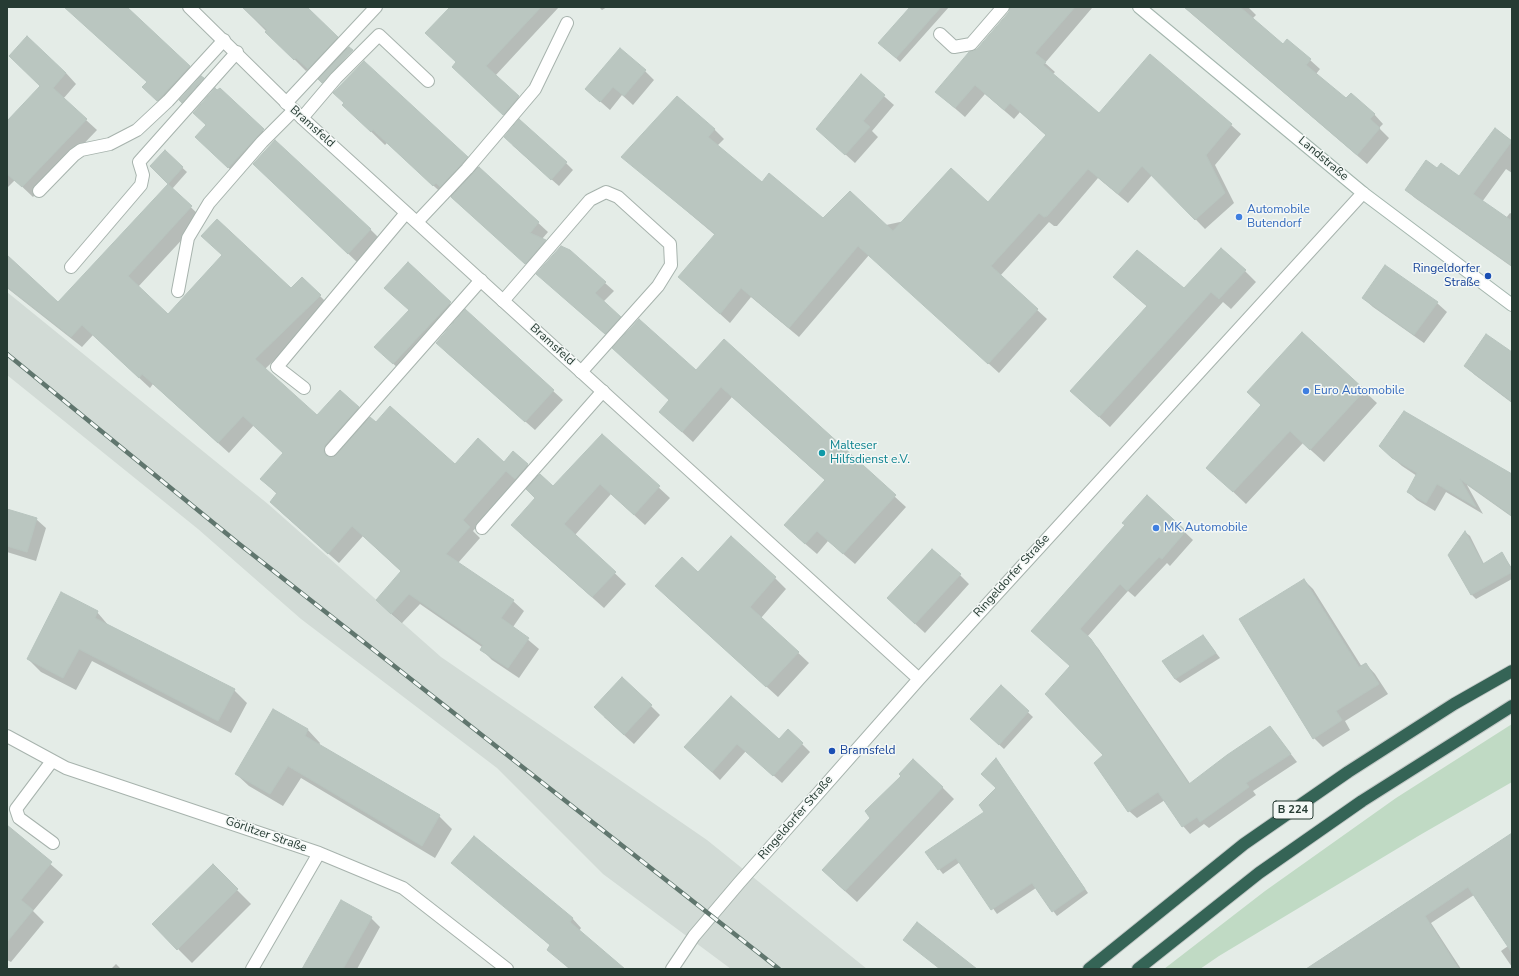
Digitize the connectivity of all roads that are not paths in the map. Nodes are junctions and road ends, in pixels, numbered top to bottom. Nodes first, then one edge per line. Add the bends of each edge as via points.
1 (189, 7) edge
2 (376, 7) edge
3 (1003, 7) edge
4 (1139, 7) edge
5 (567, 22) dead end
6 (940, 34) dead end
7 (224, 40) junction
8 (237, 52) junction
9 (428, 81) dead end
10 (294, 110) junction
11 (39, 191) dead end
12 (1363, 192) junction
13 (406, 213) junction
14 (417, 222) junction
15 (71, 267) dead end
16 (481, 280) junction
17 (178, 291) dead end
18 (503, 301) junction
19 (1512, 304) edge
20 (581, 372) junction
21 (304, 388) dead end
22 (602, 391) junction
23 (331, 450) dead end
24 (482, 528) dead end
25 (1512, 671) edge
26 (918, 679) junction
27 (1512, 706) edge
28 (7, 736) edge
29 (52, 761) junction
30 (53, 844) dead end
31 (319, 853) junction
32 (252, 969) edge
33 (507, 969) edge
34 (672, 969) edge
35 (1089, 969) edge
36 (1138, 969) edge

1 - 7 street, Bramsfeld
2 - 10 street
3 - 6 street via 971,44 954,47
4 - 12 street, Landstraße
5 - 14 street via 535,88
7 - 8 street, Bramsfeld
7 - 11 street via 168,101 137,130 110,144 81,150
8 - 10 street, Bramsfeld
8 - 15 street via 140,162 143,175 141,185
9 - 10 street via 379,35 336,78
10 - 13 street, Bramsfeld
10 - 17 street via 262,142 209,203 188,238
12 - 19 street, Landstraße
12 - 26 street, Ringeldorfer Straße
13 - 14 street, Bramsfeld
13 - 21 street via 278,367
14 - 16 street, Bramsfeld
16 - 18 street, Bramsfeld
16 - 23 street
18 - 20 street, Bramsfeld
18 - 20 street via 590,200 606,192 618,197 670,244 671,265 658,286
20 - 22 street, Bramsfeld
22 - 24 street
22 - 26 street, Bramsfeld
25 - 35 highway, B 224 via 1454,704 1348,772 1251,840
26 - 34 street, Ringeldorfer Straße via 694,936
27 - 36 highway, B 224 via 1368,797 1259,873
28 - 29 street, Görlitzer Straße
29 - 30 street via 16,809 19,818
29 - 31 street, Görlitzer Straße via 66,768
31 - 32 street
31 - 33 street, Görlitzer Straße via 403,888

